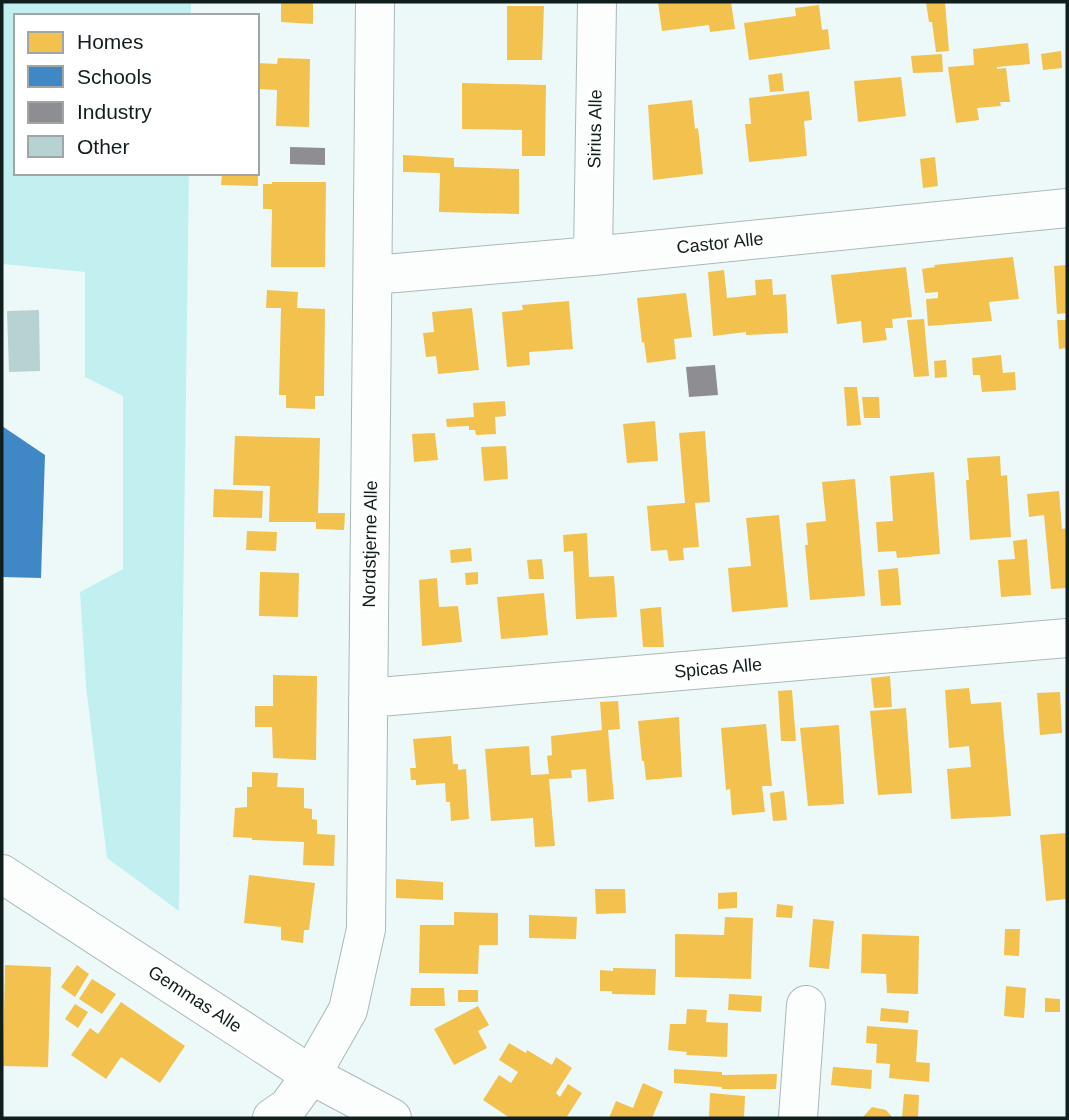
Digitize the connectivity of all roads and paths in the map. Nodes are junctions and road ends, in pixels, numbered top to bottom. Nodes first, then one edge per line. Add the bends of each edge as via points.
1 (375, 2) edge
2 (597, 2) edge
3 (1067, 208) edge
4 (593, 256) junction
5 (373, 275) junction
6 (1067, 638) edge
7 (368, 698) junction
8 (2, 874) edge
9 (806, 1005) dead end
10 (311, 1074) junction
11 (272, 1118) edge
12 (392, 1118) edge
13 (798, 1118) edge

1 - 5 street, Nordstjerne Alle
2 - 4 street, Sirius Alle
3 - 4 street, Castor Alle
4 - 5 street, Castor Alle
5 - 7 street, Nordstjerne Alle
6 - 7 street, Spicas Alle
7 - 10 street, Nordstjerne Alle via 366,929 348,1010
8 - 10 street, Gemmas Alle
9 - 13 street
10 - 11 street, Nordstjerne Alle via 288,1108
10 - 12 street, Gemmas Alle

